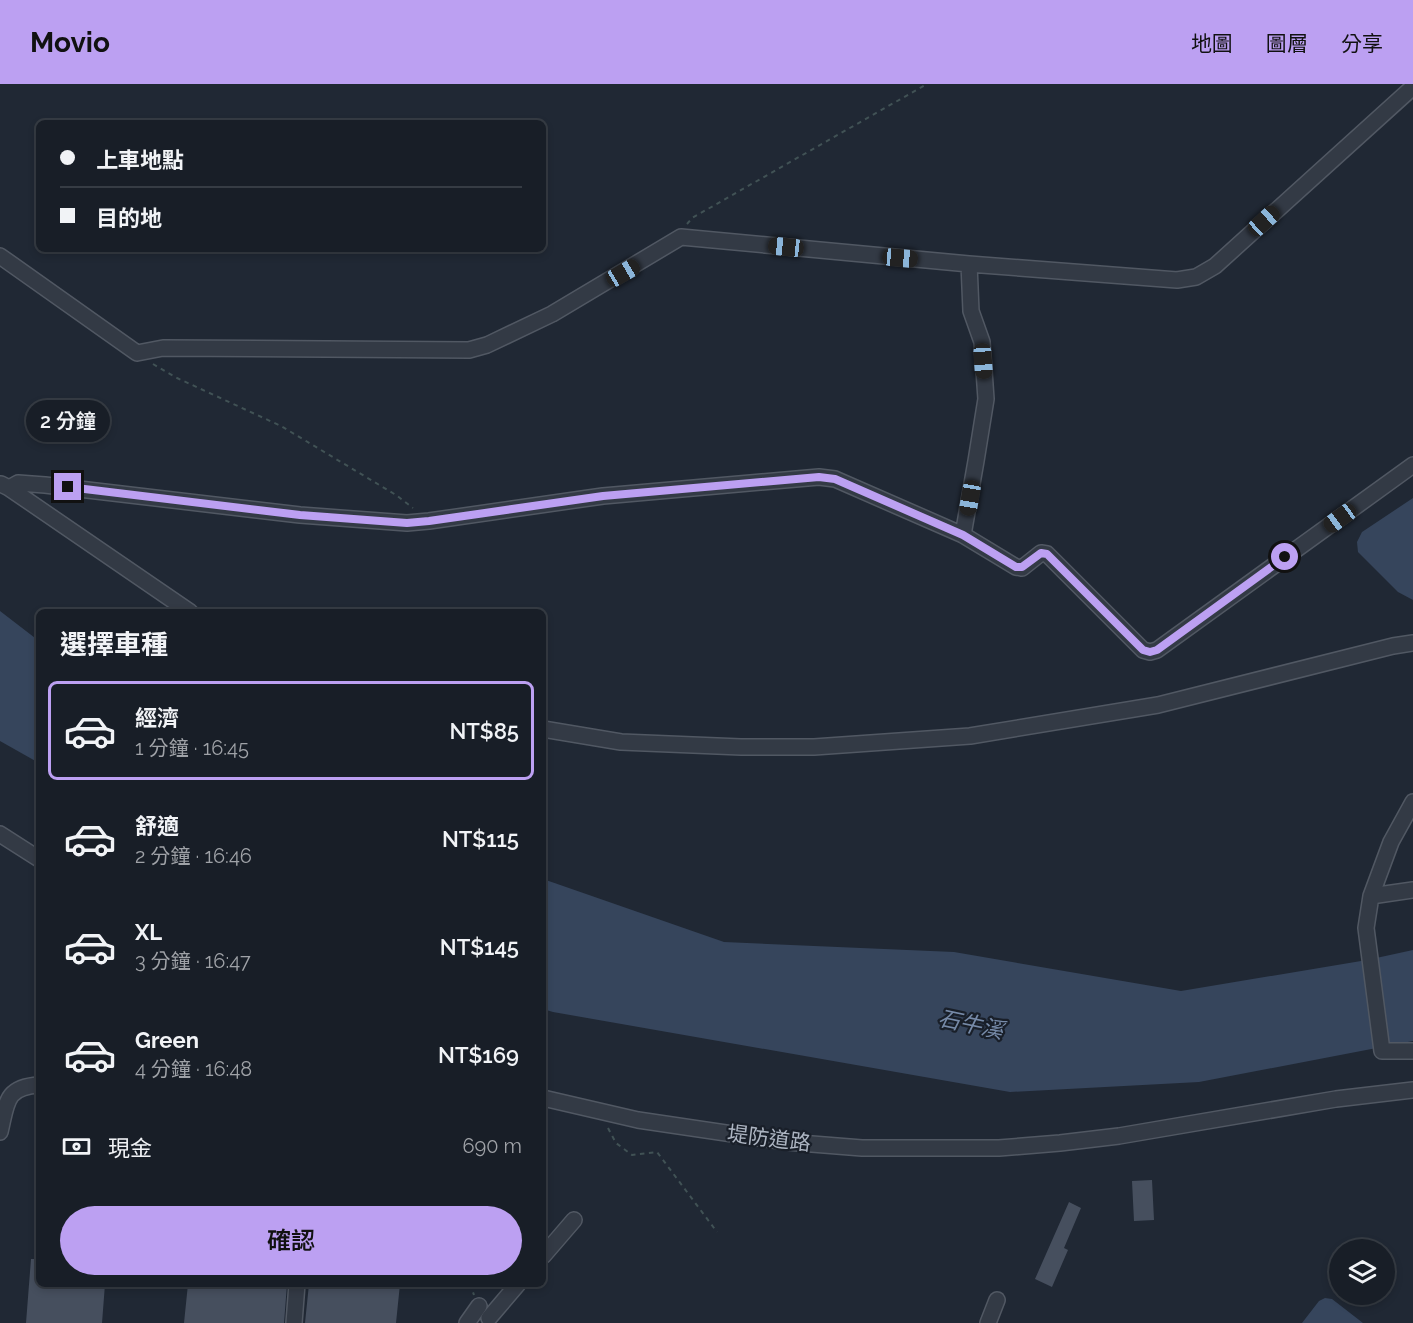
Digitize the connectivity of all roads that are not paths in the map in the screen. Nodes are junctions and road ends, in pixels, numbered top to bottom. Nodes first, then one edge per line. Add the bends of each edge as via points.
1 (1413, 87) edge
2 (0, 256) edge
3 (969, 264) junction
4 (1413, 465) edge
5 (4, 486) edge
6 (963, 535) junction
7 (186, 609) edge
8 (1413, 643) edge
9 (546, 730) edge
10 (1413, 802) edge
11 (0, 834) edge
12 (36, 857) edge
13 (1413, 890) edge
14 (1371, 896) junction
15 (1413, 1051) edge
16 (36, 1085) edge
17 (1413, 1090) edge
18 (546, 1099) edge
19 (0, 1132) edge
20 (574, 1220) dead end
21 (546, 1253) edge
22 (297, 1287) edge
23 (514, 1287) edge
24 (997, 1300) dead end
25 (294, 1323) edge
26 (467, 1323) edge
27 (988, 1323) edge

1 - 3 street via 1215,266 1196,277 1177,280
2 - 3 street via 137,352 163,348 469,350 552,314 681,237
3 - 6 street via 970,311 982,342 986,399
4 - 6 street via 1150,652 1143,650 1047,554 1041,553 1016,567
5 - 6 street via 45,485 300,515 407,523 603,496 819,477 835,479
5 - 7 street
8 - 9 street via 1158,705 970,736 814,747 741,747 621,742
10 - 14 street via 1391,842
11 - 12 street
13 - 14 street
14 - 15 street via 1366,928 1382,1052
16 - 19 street via 14,1092
17 - 18 street, 堤防道路 via 1336,1099 1119,1136 999,1148 862,1148 787,1142 638,1120
20 - 21 street
22 - 25 street
23 - 26 street
24 - 27 street

